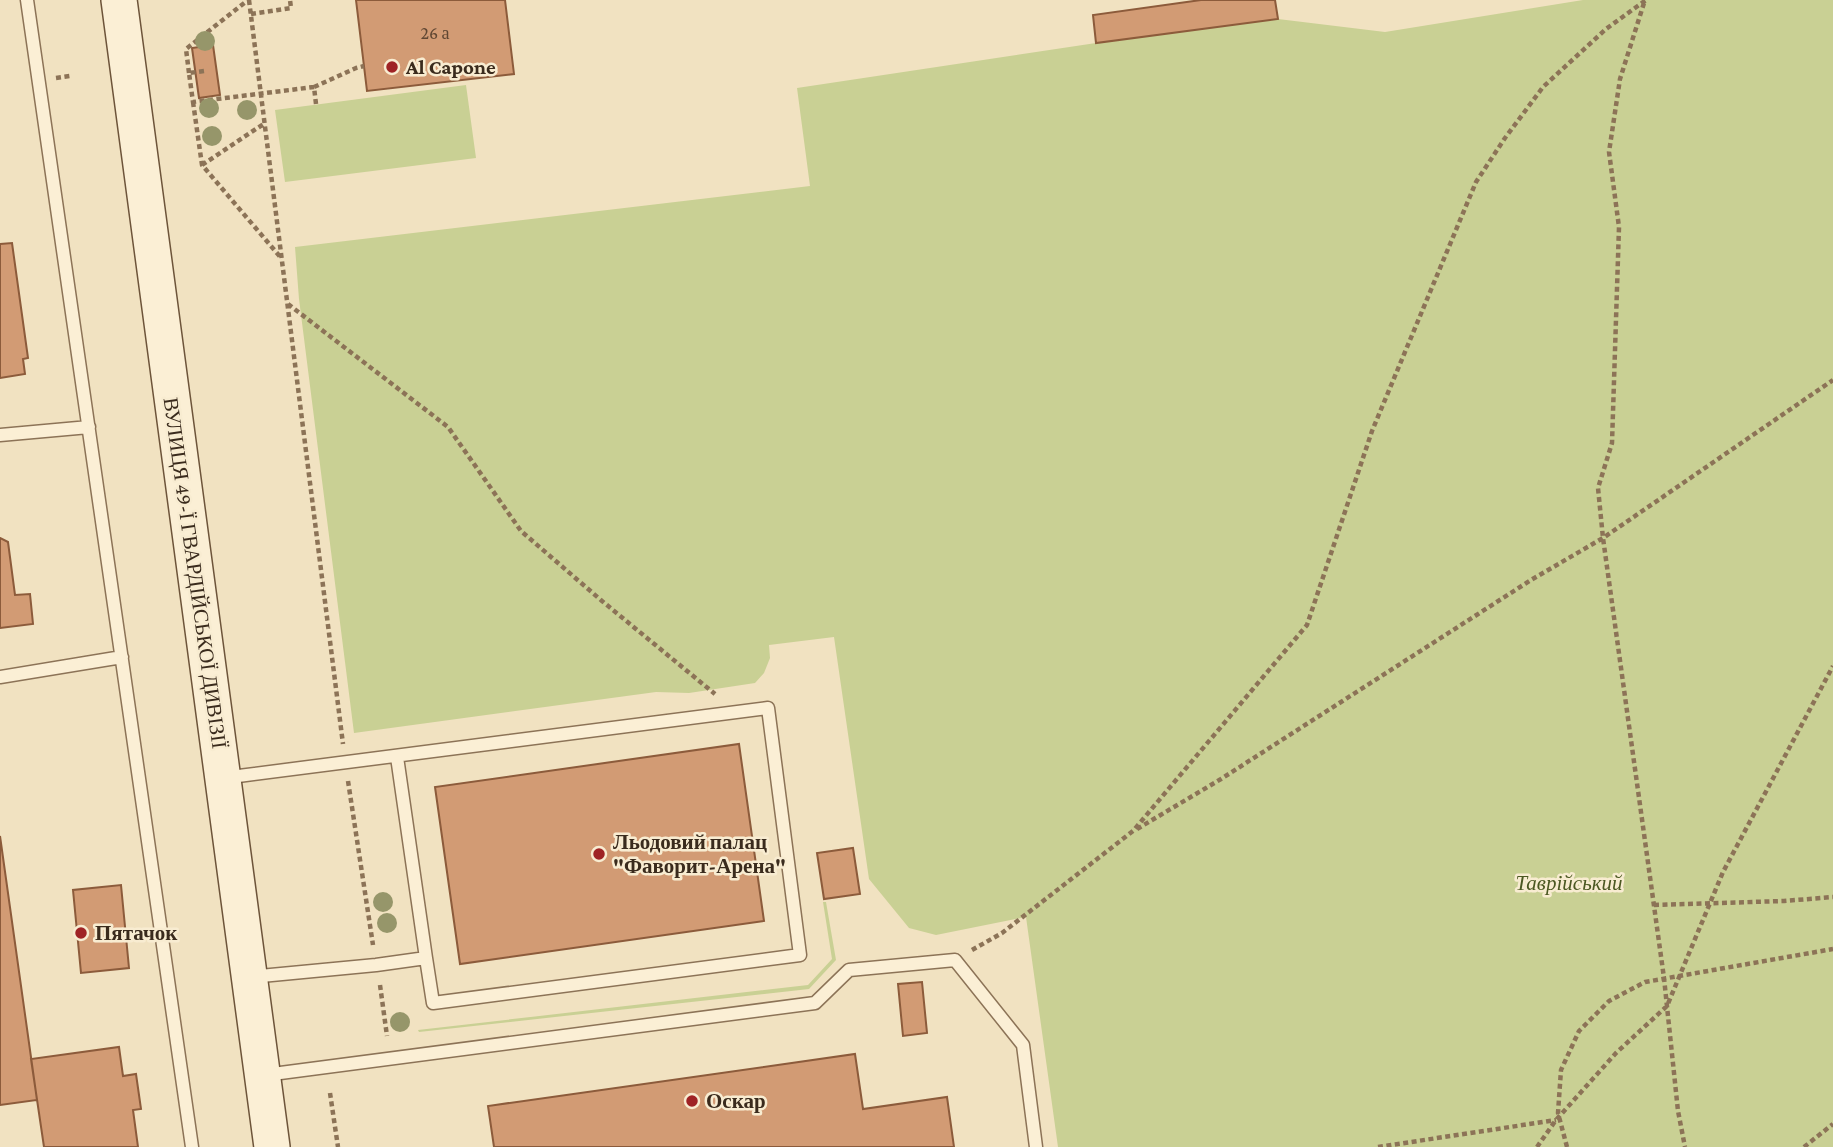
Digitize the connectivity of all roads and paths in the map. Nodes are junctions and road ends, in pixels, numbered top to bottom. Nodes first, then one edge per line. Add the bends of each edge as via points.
1 (27, 0) edge
2 (119, 0) edge
3 (249, 0) edge
4 (290, 0) edge
5 (1645, 1) edge
6 (250, 14) junction
7 (364, 66) dead end
8 (204, 71) dead end
9 (189, 73) junction
10 (314, 88) junction
11 (261, 94) junction
12 (192, 102) junction
13 (316, 104) dead end
14 (265, 123) junction
15 (202, 165) junction
16 (282, 260) junction
17 (288, 304) junction
18 (1833, 380) edge
19 (89, 427) junction
20 (0, 435) edge
21 (1602, 538) junction
22 (122, 657) junction
23 (1833, 666) edge
24 (0, 677) edge
25 (738, 712) junction
26 (397, 757) junction
27 (346, 763) junction
28 (223, 778) junction
29 (1133, 831) junction
30 (1833, 897) edge
31 (1710, 903) junction
32 (1654, 905) junction
33 (1833, 949) edge
34 (426, 958) junction
35 (955, 960) junction
36 (376, 964) junction
37 (1680, 975) junction
38 (249, 977) junction
39 (1664, 978) junction
40 (1668, 1006) junction
41 (387, 1036) dead end
42 (263, 1076) junction
43 (330, 1093) dead end
44 (1558, 1119) junction
45 (1833, 1124) edge
46 (192, 1147) edge
47 (272, 1147) edge
48 (338, 1147) edge
49 (1036, 1147) edge
50 (1378, 1147) edge
51 (1537, 1147) edge
52 (1567, 1147) edge
53 (1685, 1147) edge
54 (1804, 1147) edge

1 - 19 lane
2 - 28 street, ВУЛИЦЯ 49-Ї ГВАРДІЙСЬКОЇ ДИВІЗІЇ
3 - 6 path
3 - 9 path via 186,49
4 - 6 path via 291,8
5 - 21 path via 1620,79 1609,152 1619,227 1612,443 1598,488
5 - 29 path via 1606,29 1543,87 1476,182 1372,430 1307,625
6 - 11 path
7 - 10 path
8 - 9 path
9 - 12 path
10 - 11 path
10 - 13 path
11 - 12 path
11 - 14 path
12 - 15 path
14 - 15 path
14 - 16 path
15 - 16 path
16 - 17 path
17 - 25 path via 448,428 521,531
17 - 27 path
18 - 21 path
19 - 20 lane
19 - 22 lane
21 - 29 path
21 - 32 path
22 - 24 lane
22 - 46 lane
23 - 31 path
25 - 26 lane
25 - 34 lane via 768,708 800,955 433,1003
26 - 27 lane
26 - 34 lane
27 - 28 lane
27 - 36 path
28 - 38 street, ВУЛИЦЯ 49-Ї ГВАРДІЙСЬКОЇ ДИВІЗІЇ
29 - 35 path via 1002,933
30 - 31 path
31 - 32 path
31 - 37 path
32 - 39 path
33 - 37 path
34 - 36 lane
35 - 42 lane via 849,970 814,1003
35 - 49 lane via 1023,1045
36 - 38 lane
36 - 41 path
37 - 39 path
37 - 40 path
38 - 42 street, ВУЛИЦЯ 49-Ї ГВАРДІЙСЬКОЇ ДИВІЗІЇ
39 - 40 path
39 - 44 path via 1645,982 1609,1001 1579,1031 1561,1070
40 - 44 path via 1616,1053
40 - 53 path
42 - 47 street, ВУЛИЦЯ 49-Ї ГВАРДІЙСЬКОЇ ДИВІЗІЇ
43 - 48 path
44 - 50 path
44 - 51 path
44 - 52 path
45 - 54 path

